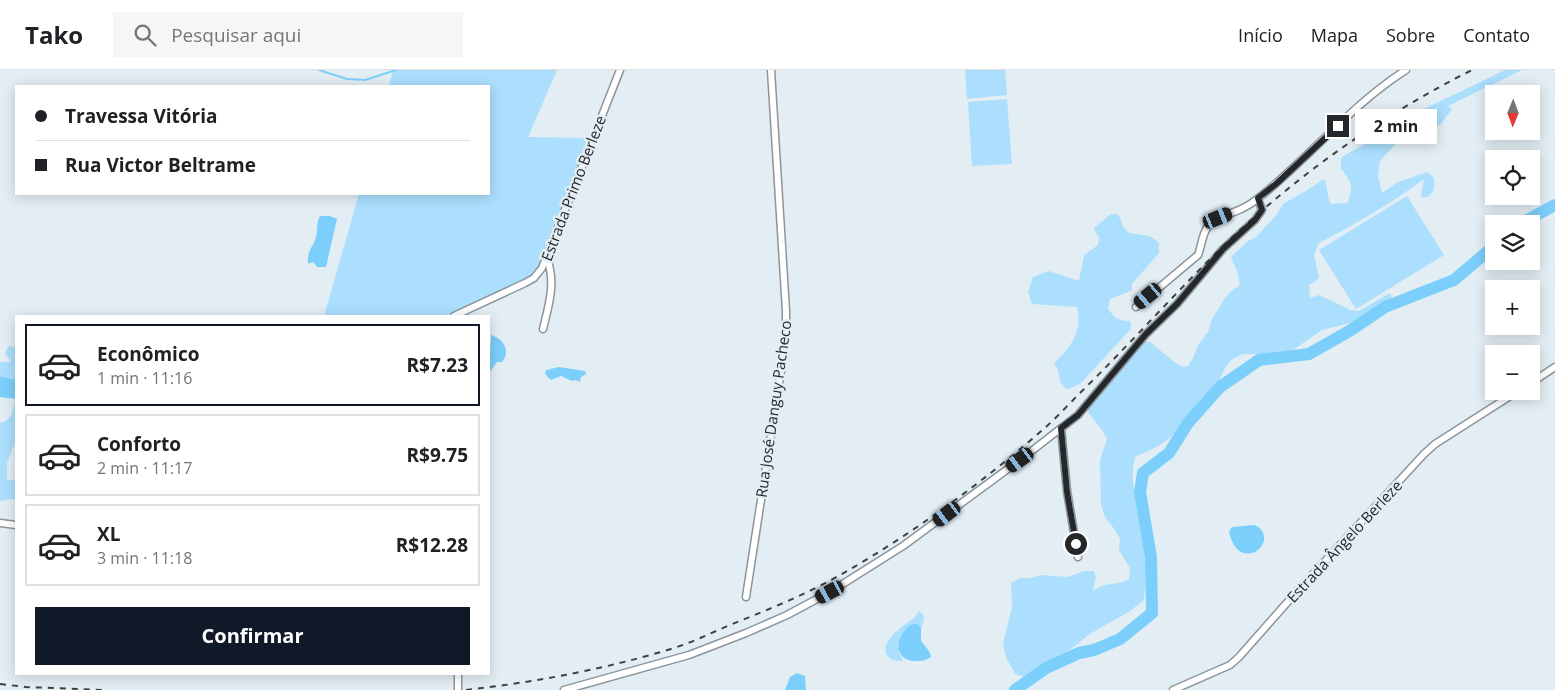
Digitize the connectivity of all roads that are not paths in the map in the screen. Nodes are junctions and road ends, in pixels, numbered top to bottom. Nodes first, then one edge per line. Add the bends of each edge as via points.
1 (620, 70) edge
2 (771, 70) edge
3 (1403, 72) edge
4 (1258, 198) junction
5 (547, 258) junction
6 (1136, 307) dead end
7 (456, 315) edge
8 (543, 329) dead end
9 (1555, 367) edge
10 (1540, 377) edge
11 (1504, 400) edge
12 (1061, 428) junction
13 (0, 523) edge
14 (15, 525) edge
15 (1078, 557) dead end
16 (746, 597) dead end
17 (458, 675) edge
18 (458, 690) edge
19 (564, 690) edge
20 (1173, 690) edge

1 - 5 street, Estrada Primo Berleze
2 - 16 street, Rua José Danguy Pacheco via 786,338
3 - 4 street via 1360,106
4 - 6 street via 1212,221 1204,233 1198,255
4 - 12 street via 1262,210 1255,220 1223,249 1078,415
5 - 7 street, Estrada Primo Berleze via 534,278
5 - 8 street via 552,288
9 - 10 street
11 - 20 street, Estrada Ângelo Berleze via 1424,454 1230,665
12 - 15 street
12 - 19 street via 903,546 804,606 746,633 689,654
13 - 14 street
17 - 18 street

